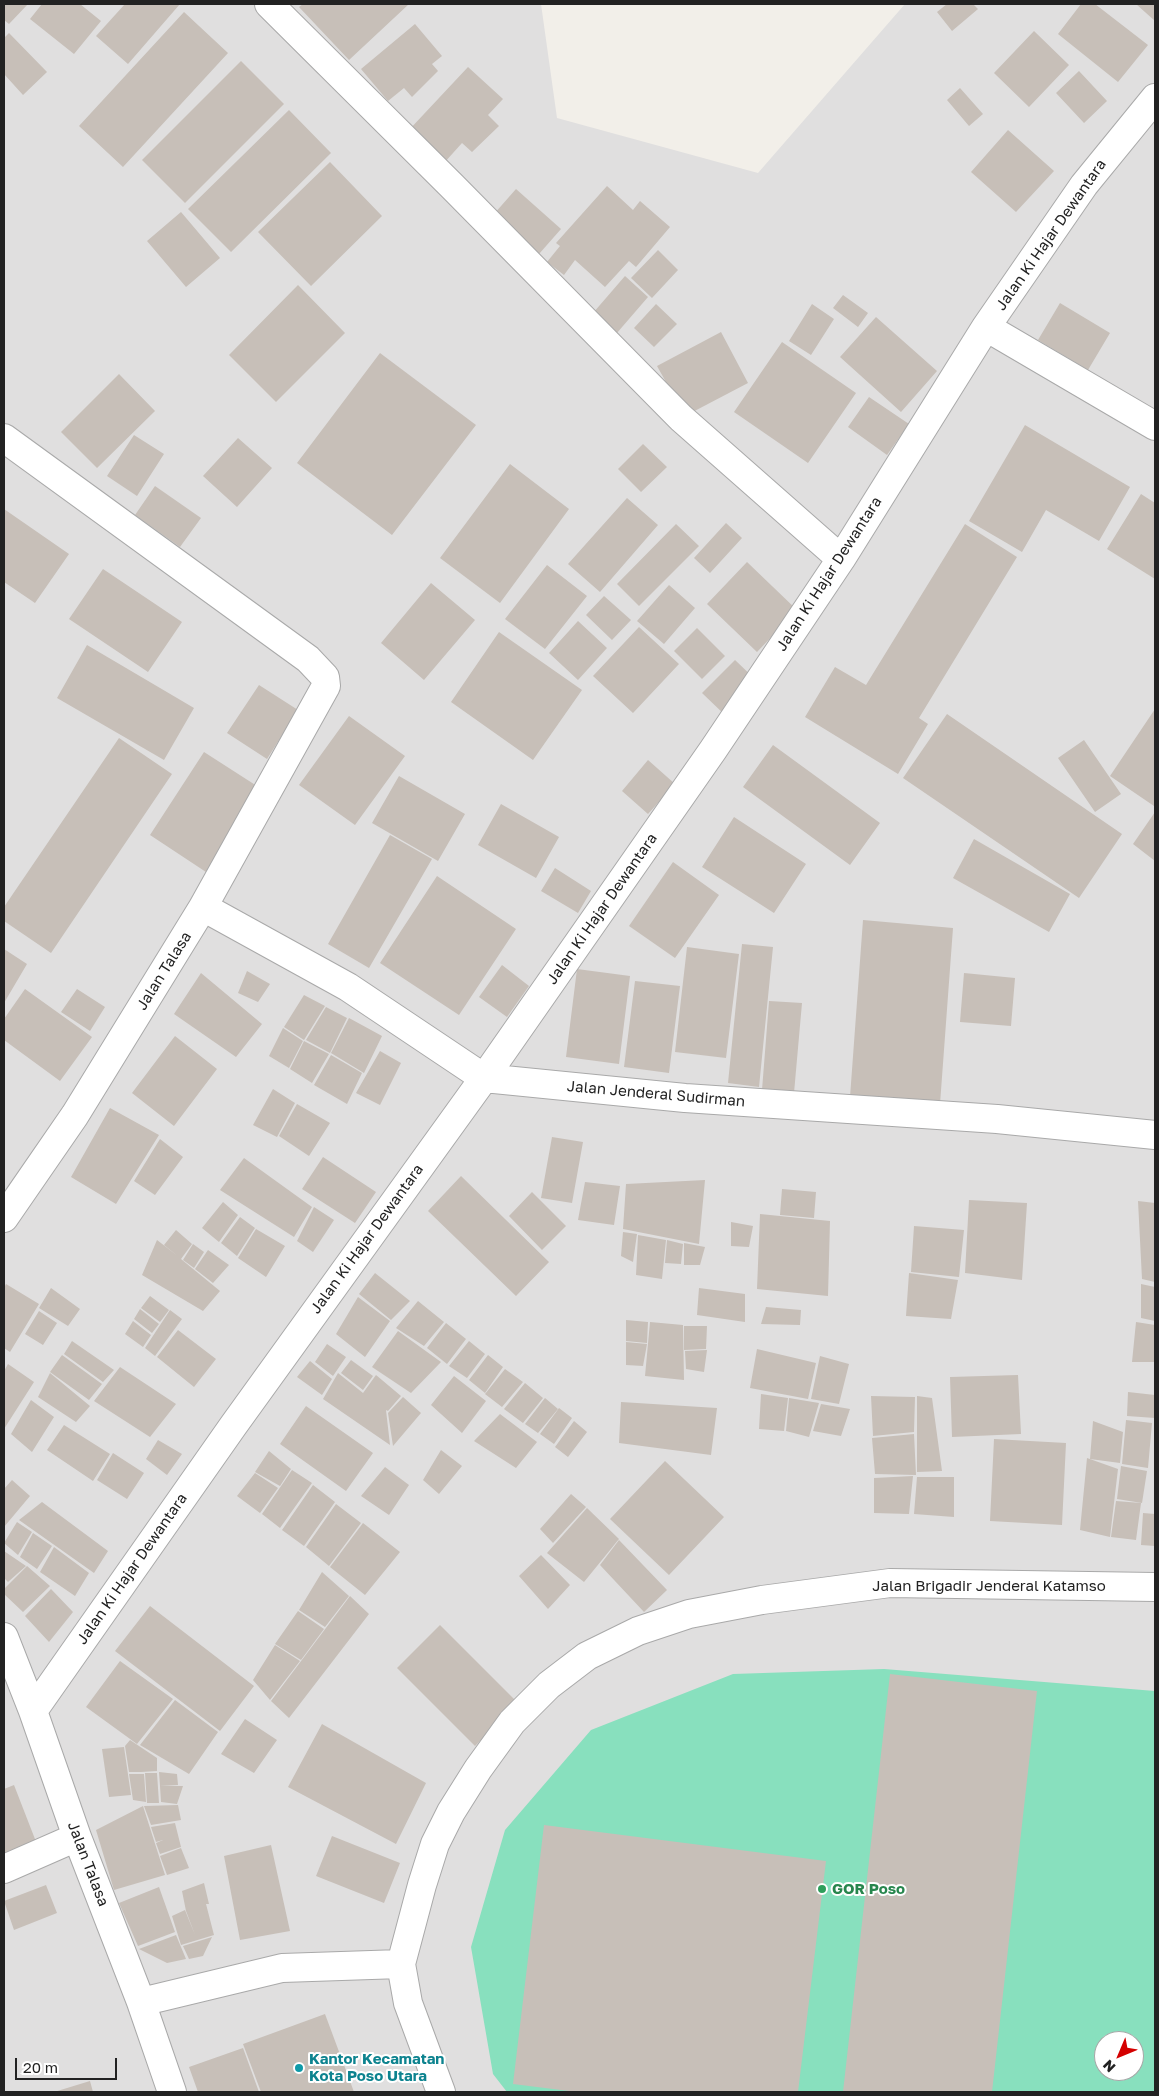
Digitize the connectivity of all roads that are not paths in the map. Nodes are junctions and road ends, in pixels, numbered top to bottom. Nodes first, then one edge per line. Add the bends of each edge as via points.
1 (269, 4) edge
2 (1155, 98) edge
3 (986, 327) junction
4 (1155, 426) edge
5 (4, 438) edge
6 (841, 559) junction
7 (203, 907) junction
8 (484, 1078) junction
9 (1155, 1134) edge
10 (4, 1218) edge
11 (1155, 1587) edge
12 (4, 1637) edge
13 (33, 1711) junction
14 (77, 1837) junction
15 (4, 1869) edge
16 (402, 1964) junction
17 (141, 2002) junction
18 (172, 2092) edge
19 (441, 2092) edge

1 - 6 street via 681,418
2 - 3 street, Jalan Ki Hajar Dewantara via 1084,185
3 - 4 street
3 - 6 street, Jalan Ki Hajar Dewantara
5 - 7 street, Jalan Talasa via 308,659 323,674 325,690
6 - 8 street, Jalan Ki Hajar Dewantara via 708,758
7 - 8 street, Jalan Jenderal Sudirman via 348,987
7 - 10 street, Jalan Talasa via 75,1115
8 - 9 street, Jalan Jenderal Sudirman via 685,1098 997,1119
8 - 13 street, Jalan Ki Hajar Dewantara
11 - 16 street, Jalan Brigadir Jenderal Katamso via 890,1584 762,1600 689,1614 638,1630 587,1656 549,1685 512,1722 478,1769 435,1844
12 - 13 street, Jalan Talasa
13 - 14 street, Jalan Talasa
14 - 15 street
14 - 17 street, Jalan Talasa
16 - 17 street via 282,1968
16 - 19 street, Jalan Brigadir Jenderal Katamso via 408,2003
17 - 18 street, Jalan Talasa

